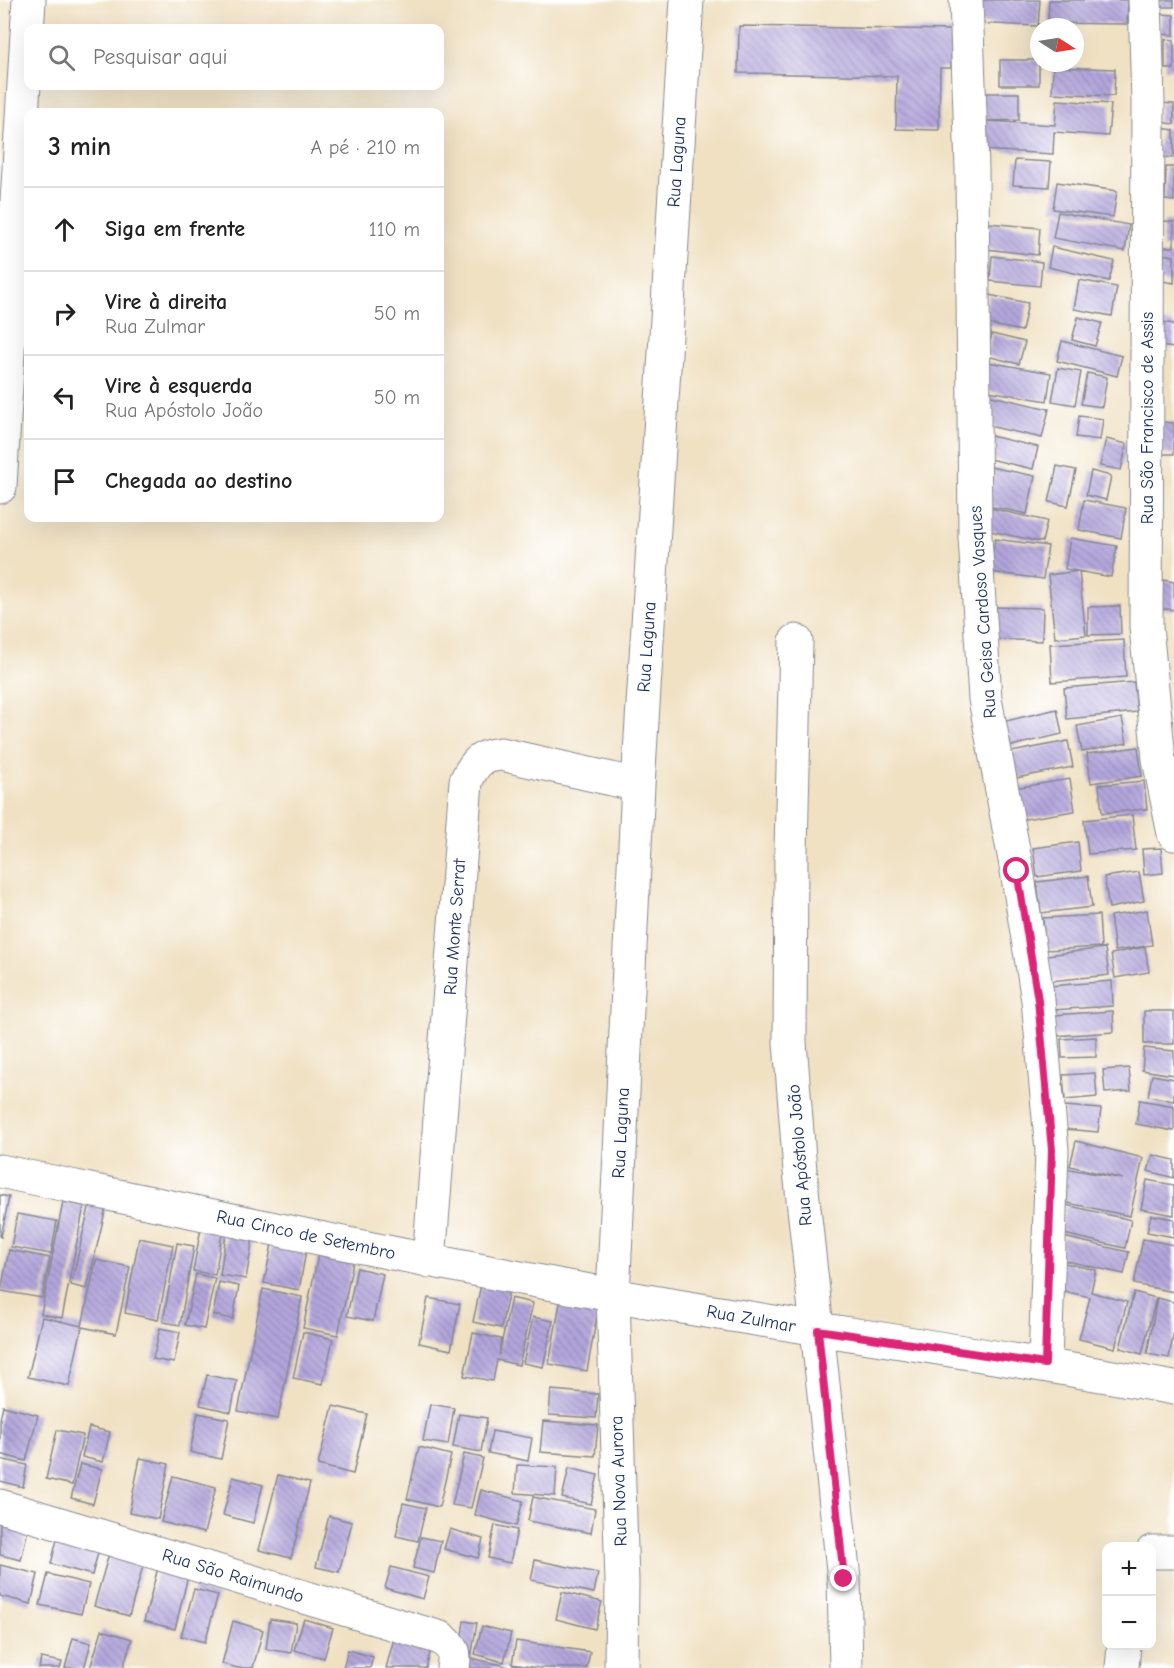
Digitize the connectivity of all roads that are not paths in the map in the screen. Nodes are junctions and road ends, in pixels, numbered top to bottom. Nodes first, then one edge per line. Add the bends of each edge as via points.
1 (29, 0) edge
2 (687, 0) edge
3 (966, 0) edge
4 (1145, 0) edge
5 (27, 24) edge
6 (24, 49) edge
7 (9, 195) edge
8 (1160, 218) edge
9 (0, 480) edge
10 (1160, 490) edge
11 (796, 641) dead end
12 (638, 785) junction
13 (1174, 834) edge
14 (0, 1171) edge
15 (429, 1261) junction
16 (613, 1295) junction
17 (818, 1330) junction
18 (1045, 1364) junction
19 (1174, 1388) edge
20 (0, 1506) edge
21 (1156, 1552) edge
22 (1174, 1552) edge
23 (1124, 1650) edge
24 (454, 1664) edge
25 (621, 1668) edge
26 (846, 1668) edge
27 (1122, 1668) edge

1 - 5 street
2 - 12 street, Rua Laguna
3 - 18 street, Rua Geisa Cardoso Vasques via 972,169 975,537 986,699 1038,1000 1052,1150
4 - 8 street, Rua São Francisco de Assis via 1148,102
6 - 7 street
7 - 9 street
8 - 10 street, Rua São Francisco de Assis
10 - 13 street, Rua São Francisco de Assis via 1146,627 1159,759
11 - 17 street, Rua Apóstolo João via 790,1042
12 - 15 street, Rua Monte Serrat via 501,754 486,756 473,767 466,781
12 - 16 street, Rua Laguna
14 - 15 street, Rua Cinco de Setembro
15 - 16 street, Rua Cinco de Setembro
16 - 17 street, Rua Zulmar
16 - 25 street, Rua Nova Aurora
17 - 18 street, Rua Zulmar
17 - 26 street, Rua Apóstolo João via 844,1579
18 - 19 street, Rua Zulmar
20 - 24 street, Rua São Raimundo via 441,1638 453,1648
21 - 22 street
23 - 27 street

